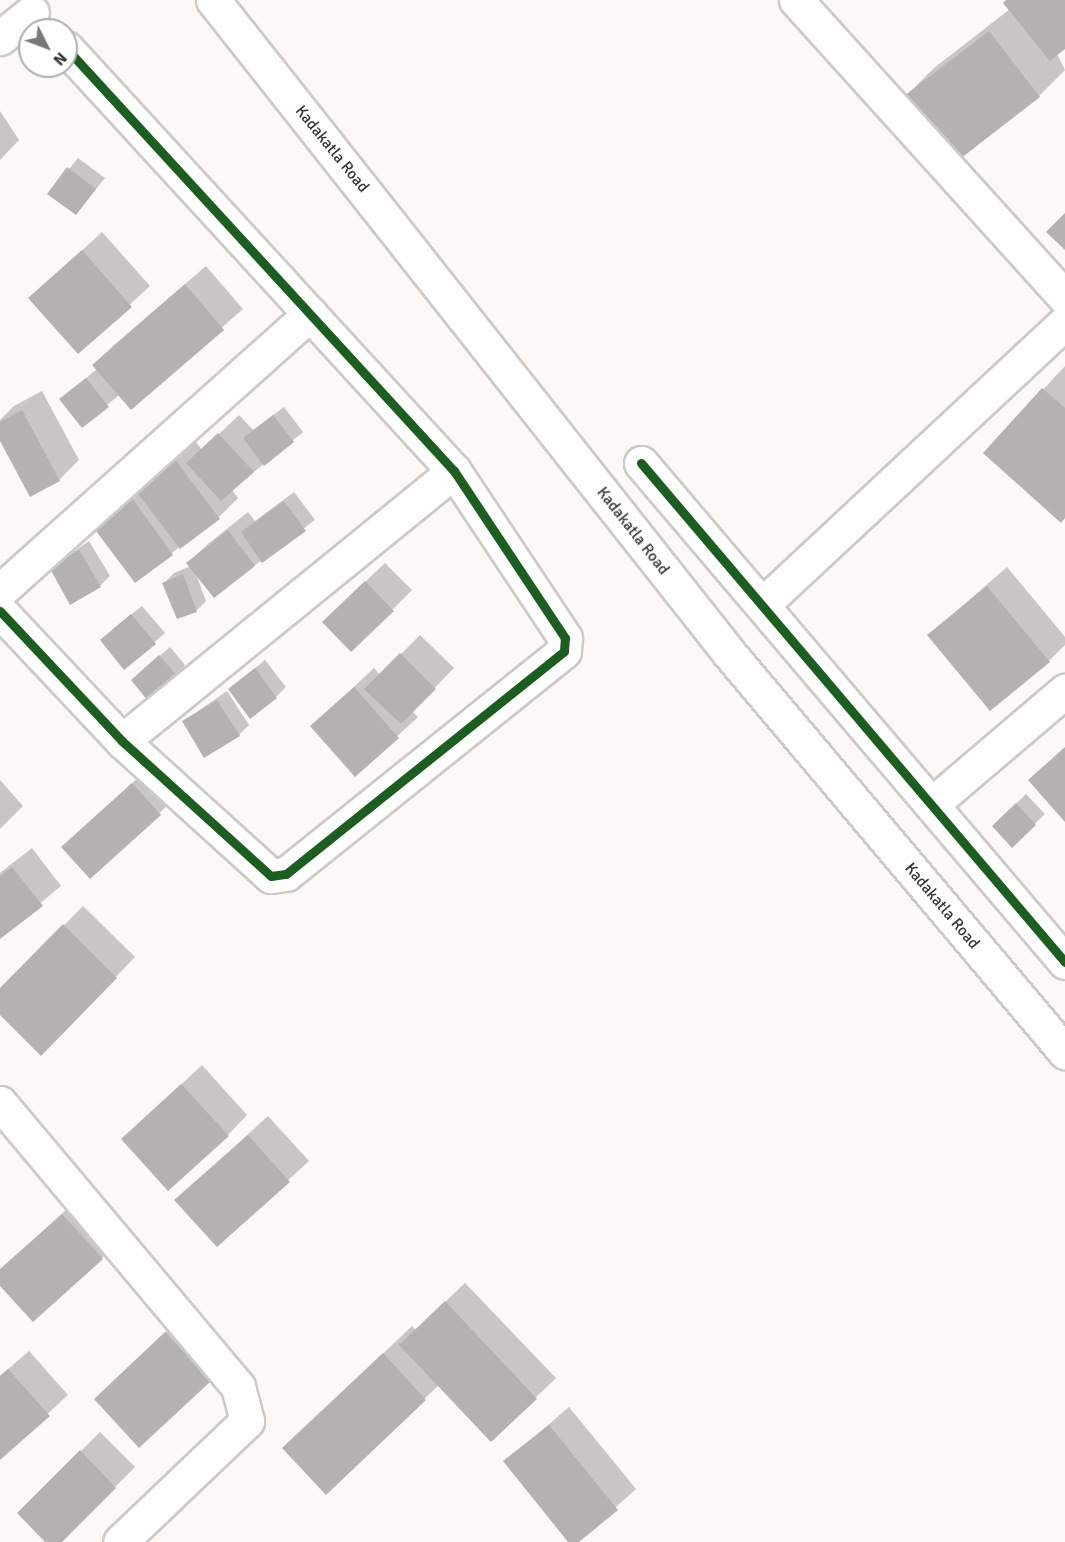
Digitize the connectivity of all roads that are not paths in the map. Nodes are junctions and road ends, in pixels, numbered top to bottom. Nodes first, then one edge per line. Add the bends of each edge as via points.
1 (213, 0) edge
2 (796, 0) edge
3 (34, 14) edge
4 (0, 38) edge
5 (78, 61) edge
6 (1065, 298) edge
7 (310, 314) junction
8 (1065, 322) edge
9 (641, 463) dead end
10 (454, 471) junction
11 (0, 591) edge
12 (762, 605) junction
13 (0, 611) edge
14 (1065, 691) edge
15 (122, 741) junction
16 (932, 804) junction
17 (1065, 962) edge
18 (1065, 1052) edge
19 (0, 1103) edge
20 (120, 1542) edge

1 - 18 street, Kadakatla Road via 729,653
2 - 6 street
3 - 4 street
5 - 7 street
7 - 10 street
7 - 11 street
8 - 12 street
9 - 12 street
10 - 15 street
10 - 15 street via 565,638 564,651 286,874 271,876
12 - 16 street
13 - 15 street
14 - 16 street
16 - 17 street
19 - 20 street via 238,1387 248,1420

